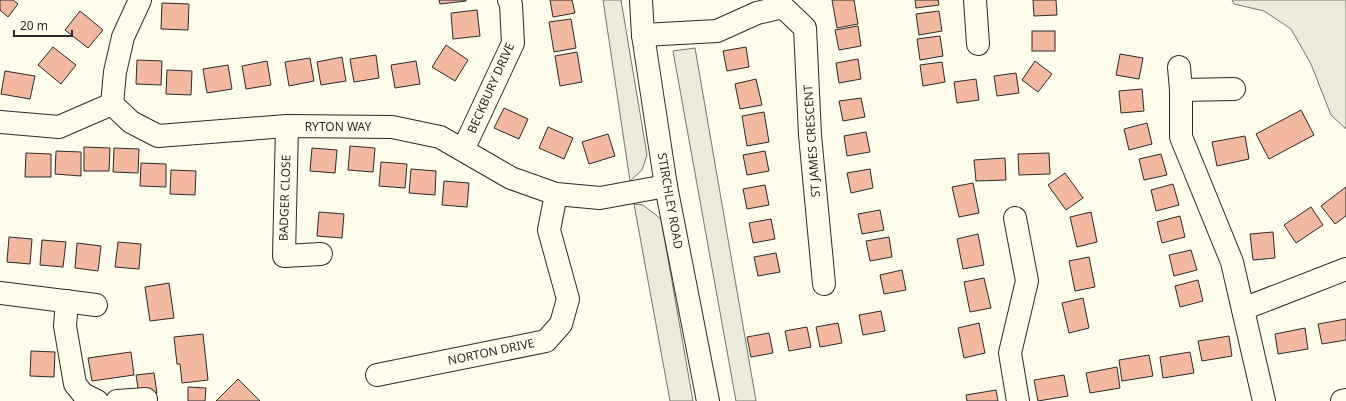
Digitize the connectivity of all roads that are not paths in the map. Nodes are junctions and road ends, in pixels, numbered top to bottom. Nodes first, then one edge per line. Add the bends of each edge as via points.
1 (140, 0) edge
2 (509, 0) edge
3 (641, 0) edge
4 (975, 0) edge
5 (787, 4) edge
6 (643, 35) junction
7 (978, 44) dead end
8 (1179, 67) dead end
9 (1234, 89) dead end
10 (1181, 90) junction
11 (112, 104) junction
12 (0, 122) edge
13 (287, 126) junction
14 (463, 150) junction
15 (666, 186) junction
16 (556, 194) junction
17 (1015, 218) dead end
18 (321, 254) dead end
19 (1346, 269) edge
20 (824, 284) dead end
21 (0, 293) edge
22 (67, 301) junction
23 (96, 305) dead end
24 (1243, 309) junction
25 (377, 375) dead end
26 (146, 399) dead end
27 (1346, 400) edge
28 (97, 401) edge
29 (117, 401) edge
30 (708, 401) edge
31 (1018, 401) edge
32 (1264, 401) edge
33 (1342, 401) edge

1 - 11 street via 123,37 115,72
2 - 14 street, BECKBURY DRIVE via 513,43
3 - 6 street, STIRCHLEY ROAD
4 - 7 street
5 - 6 street, ST JAMES CRESCENT via 756,13 717,31
5 - 20 street, ST JAMES CRESCENT via 805,28 810,135
6 - 15 street, STIRCHLEY ROAD
8 - 10 street
9 - 10 street
10 - 24 street via 1180,138 1232,262
11 - 12 street via 59,127
11 - 13 street, RYTON WAY via 131,122 158,136
13 - 14 street, RYTON WAY via 392,127 440,137
13 - 18 street, BADGER CLOSE via 284,256
14 - 16 street, RYTON WAY via 511,178
15 - 16 street, RYTON WAY via 600,198
15 - 30 street, STIRCHLEY ROAD
16 - 25 street, NORTON DRIVE via 549,230 568,299 561,324 546,341
17 - 31 street via 1027,281 1010,353
19 - 24 street
21 - 22 street
22 - 23 street
22 - 28 street via 65,326 75,384 83,394
24 - 32 street
26 - 29 street
27 - 33 street

